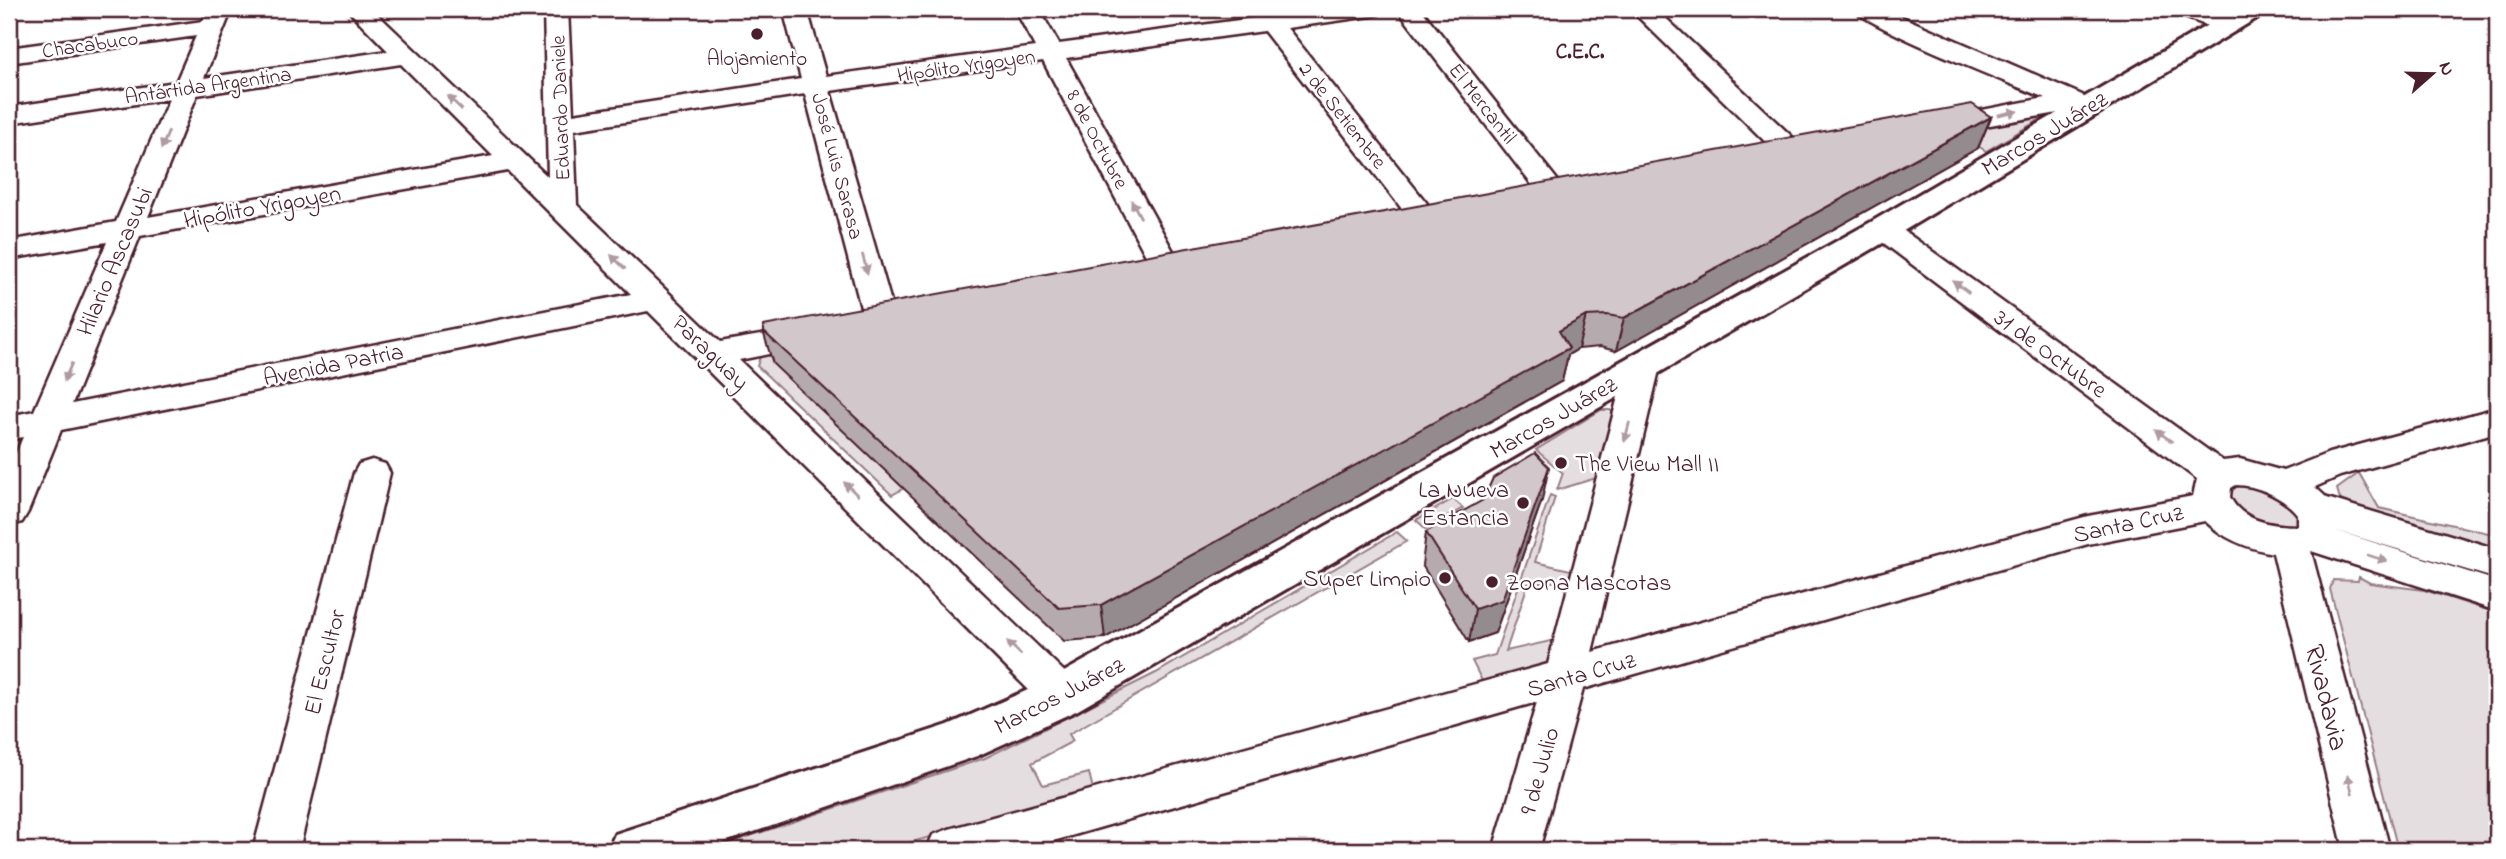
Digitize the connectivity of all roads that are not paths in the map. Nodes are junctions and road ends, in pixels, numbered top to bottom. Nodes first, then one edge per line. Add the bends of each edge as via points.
1 (359, 9) edge
2 (556, 9) edge
3 (795, 9) edge
4 (1027, 9) edge
5 (1371, 9) edge
6 (1409, 9) edge
7 (1642, 9) edge
8 (1866, 9) edge
9 (2184, 9) edge
10 (1265, 15) edge
11 (2239, 17) edge
12 (216, 18) edge
13 (1051, 53) junction
14 (9, 55) edge
15 (407, 56) junction
16 (816, 85) junction
17 (187, 88) junction
18 (2081, 104) junction
19 (9, 115) edge
20 (561, 124) junction
21 (1913, 131) edge
22 (1754, 160) edge
23 (515, 161) junction
24 (1556, 197) edge
25 (563, 208) junction
26 (1426, 221) edge
27 (128, 229) junction
28 (1883, 229) junction
29 (9, 250) edge
30 (1168, 270) edge
31 (656, 299) junction
32 (713, 354) junction
33 (1643, 366) junction
34 (47, 420) junction
35 (2497, 420) edge
36 (9, 428) edge
37 (372, 474) dead end
38 (2217, 491) junction
39 (9, 512) edge
40 (2300, 518) junction
41 (2497, 564) edge
42 (2497, 596) edge
43 (1566, 679) junction
44 (1062, 696) junction
45 (276, 850) edge
46 (634, 850) edge
47 (949, 850) edge
48 (1516, 850) edge
49 (2367, 850) edge

1 - 15 street, Paraguay
2 - 20 street, Eduardo Daniele
3 - 16 street, José Luis Sarasa
4 - 13 street, 8 de Octubre
5 - 10 street, Hipólito Yrigoyen
6 - 24 street, El Mercantil
7 - 22 street via 1806,151
8 - 18 street
9 - 11 street
10 - 13 street, Hipólito Yrigoyen
10 - 26 street, 2 de Setiembre
11 - 18 main road, Marcos Juárez
12 - 14 street, Chacabuco
12 - 17 street, Hilario Ascasubi
13 - 16 street, Hipólito Yrigoyen
30 -> 13 street, 8 de Octubre
15 - 17 street, Antártida Argentina
23 -> 15 street, Paraguay
16 - 20 street, Hipólito Yrigoyen
16 -> 32 street, José Luis Sarasa via 872,325
17 - 19 street, Antártida Argentina
17 -> 27 street, Hilario Ascasubi
21 -> 18 street
18 - 28 main road, Marcos Juárez
20 - 25 street, Eduardo Daniele
23 - 25 street, Paraguay
23 - 27 street, Hipólito Yrigoyen
31 -> 25 street, Paraguay
27 - 29 street, Hipólito Yrigoyen
27 -> 34 street, Hilario Ascasubi
28 - 33 main road, Marcos Juárez
38 -> 28 street, 31 de Octubre
31 - 32 street, Paraguay
31 - 34 street, Avenida Patria
44 -> 32 street, Paraguay
33 -> 43 street, 9 de Julio
33 - 44 main road, Marcos Juárez
34 - 36 street, Avenida Patria
34 - 39 street, Hilario Ascasubi
35 - 40 street via 2329,466
37 - 45 street, El Escultor
38 - 40 street, Santa Cruz via 2240,472 2255,474
38 - 40 street, 31 de Octubre via 2223,515 2262,538
38 - 43 street, Santa Cruz
40 - 41 street
40 -> 42 street
49 -> 40 street, Rivadavia
43 - 47 street, Santa Cruz
43 - 48 street, 9 de Julio
44 - 46 main road, Marcos Juárez via 960,742

